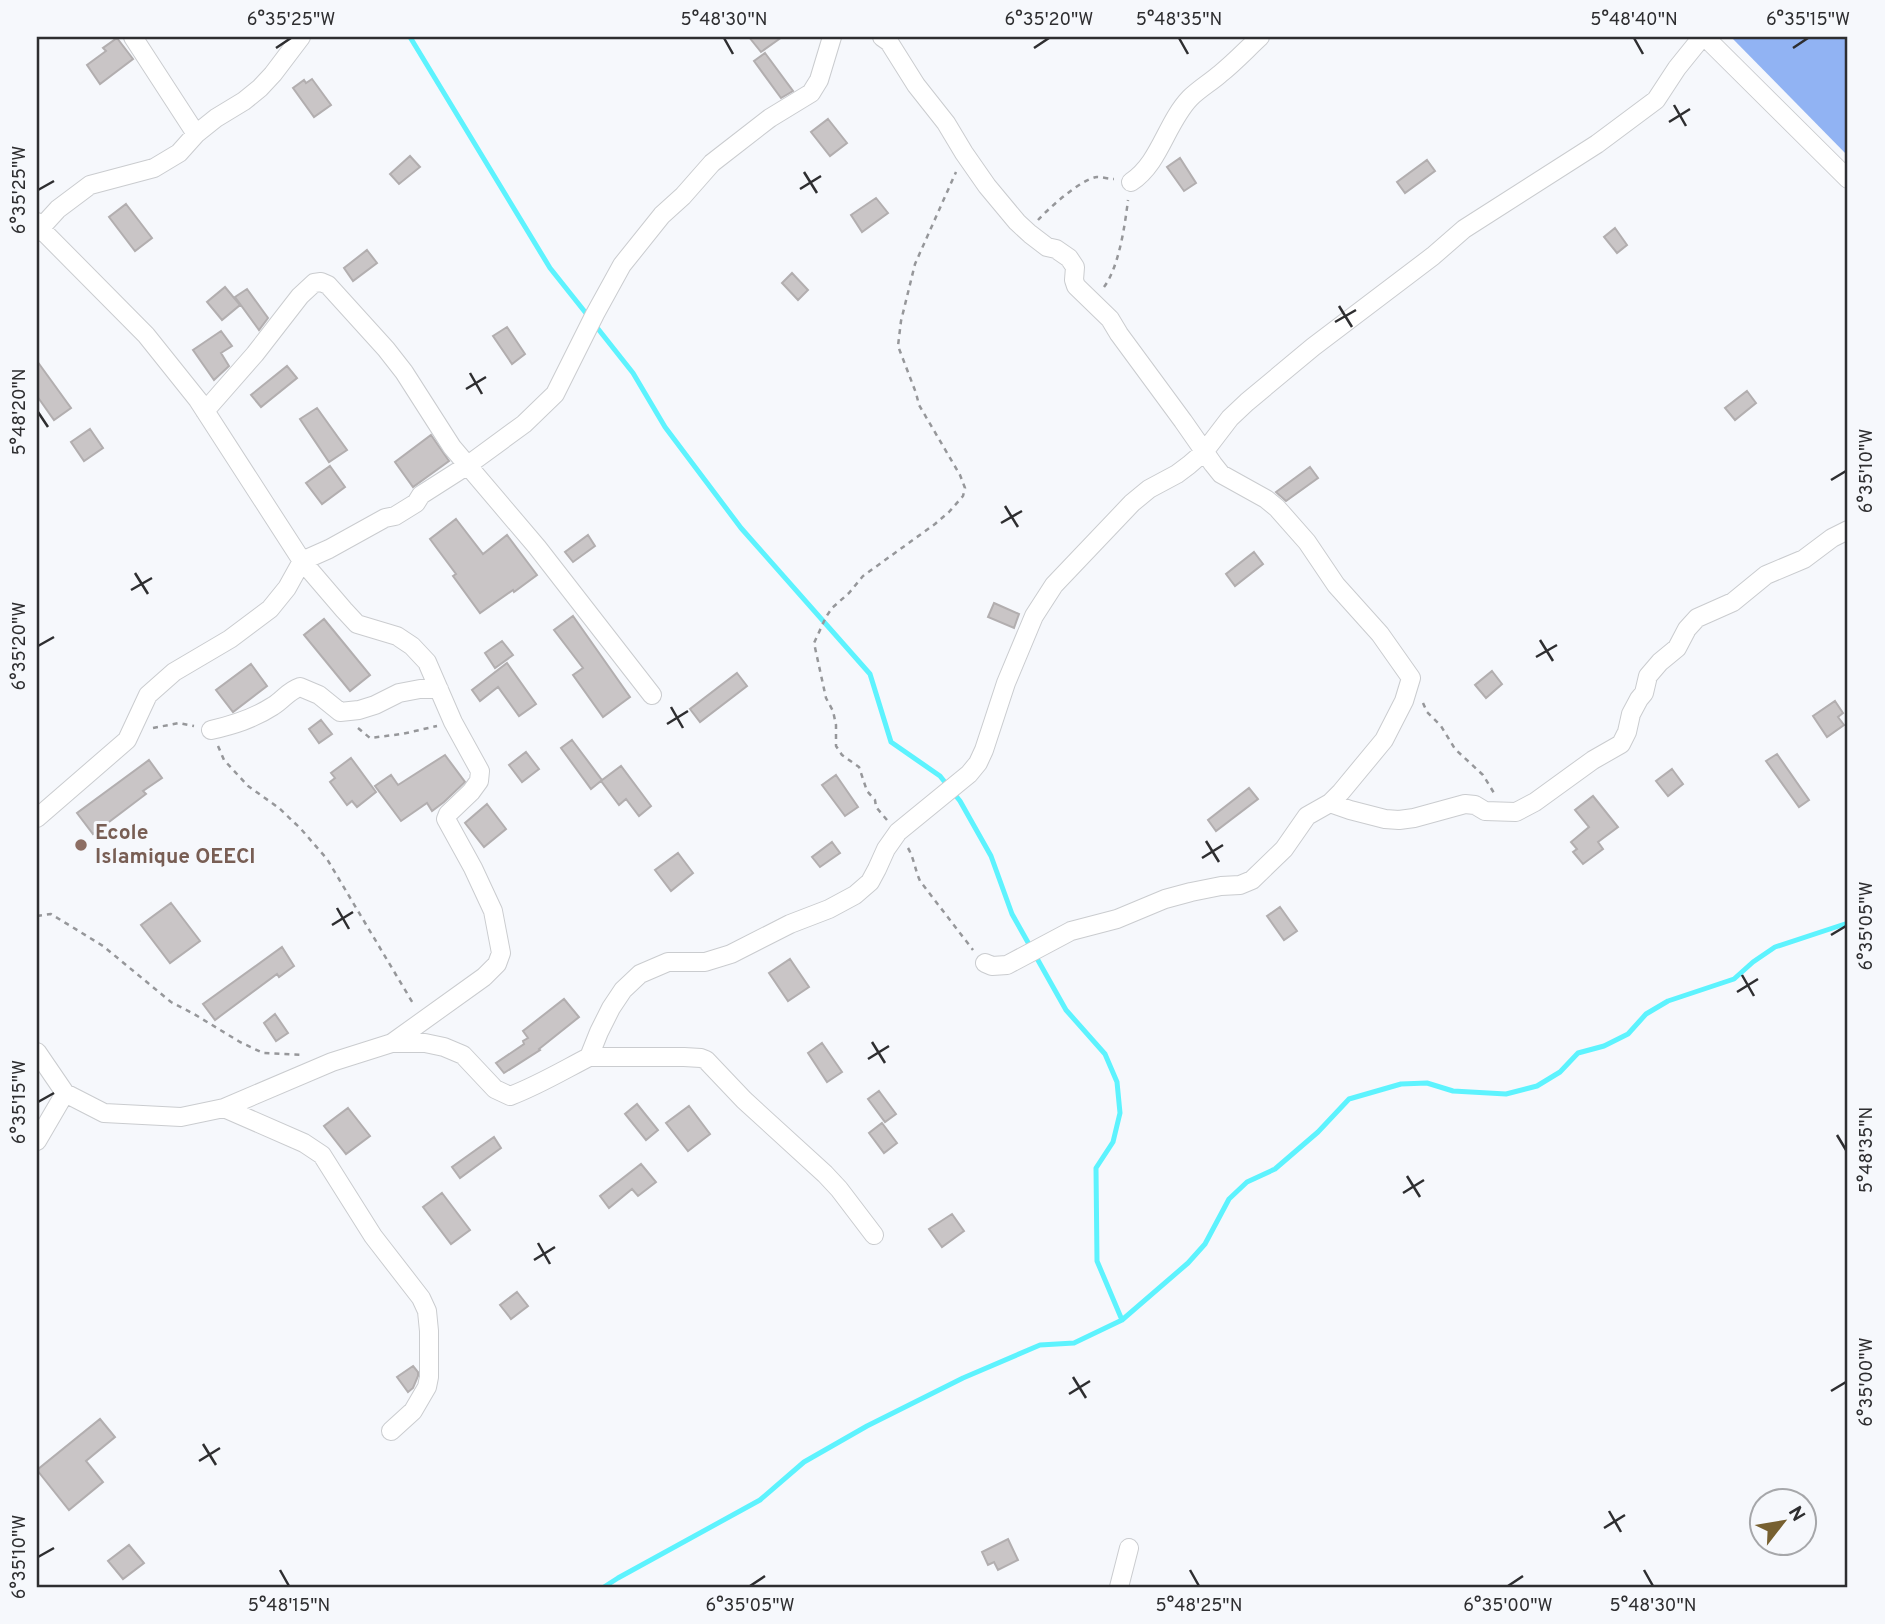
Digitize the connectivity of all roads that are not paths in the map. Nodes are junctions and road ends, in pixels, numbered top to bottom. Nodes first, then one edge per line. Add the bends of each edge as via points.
1 (133, 37) edge
2 (301, 37) edge
3 (832, 37) edge
4 (882, 37) edge
5 (1260, 37) edge
6 (1703, 37) edge
7 (196, 134) junction
8 (1848, 180) edge
9 (1131, 182) road end
10 (38, 228) edge
11 (205, 411) junction
12 (1204, 452) junction
13 (468, 465) junction
14 (1848, 530) edge
15 (302, 561) junction
16 (439, 689) junction
17 (652, 695) dead end
18 (211, 730) road end
19 (1330, 803) junction
20 (37, 818) edge
21 (985, 963) road end
22 (392, 1042) junction
23 (37, 1052) edge
24 (589, 1057) junction
25 (65, 1093) junction
26 (224, 1108) junction
27 (37, 1141) edge
28 (874, 1235) dead end
29 (391, 1431) dead end
30 (1129, 1548) dead end
31 (1119, 1587) edge

1 - 7 street
2 - 7 street via 260,88
3 - 13 street via 811,93 769,118 712,163 662,215 622,265 555,394 524,424
4 - 12 street via 1017,222 1069,258 1075,267 1076,286 1110,319
5 - 9 street via 1191,97 1148,165
6 - 8 street
6 - 12 street via 1656,100 1597,144 1464,229 1230,418
7 - 10 street via 179,153 154,168 90,185
10 - 11 street via 146,335
11 - 13 street via 300,296 321,282 386,349
11 - 15 street
12 - 19 street via 1221,474 1277,508 1336,585 1381,634 1411,678 1384,740
12 - 24 street via 1132,503 1054,585 1019,650 978,762 898,832 870,882 829,909 731,954 705,962 668,962 640,974 611,1008
13 - 15 street via 396,516
13 - 17 street
14 - 19 street via 1697,618 1648,676 1621,744 1535,802 1516,811 1485,811 1465,804 1399,820
15 - 16 street via 357,624 397,636 412,646 427,662
15 - 20 street via 270,609 148,695 127,740
16 - 18 street via 398,693 375,705 340,712 320,695 300,687 250,719
16 - 22 street via 480,771 479,781 446,819 493,911 500,953 497,964 484,977
19 - 21 street via 1307,816 1284,849 1240,886 1166,899 1071,931 1007,965
22 - 24 street via 425,1043 463,1055 495,1089 510,1096
22 - 26 street
23 - 25 street
24 - 28 street via 706,1060 825,1174
25 - 26 street via 104,1113 181,1117
25 - 27 street
26 - 29 street via 304,1143 322,1156 373,1236 421,1298 429,1331 427,1387 413,1411
30 - 31 street

